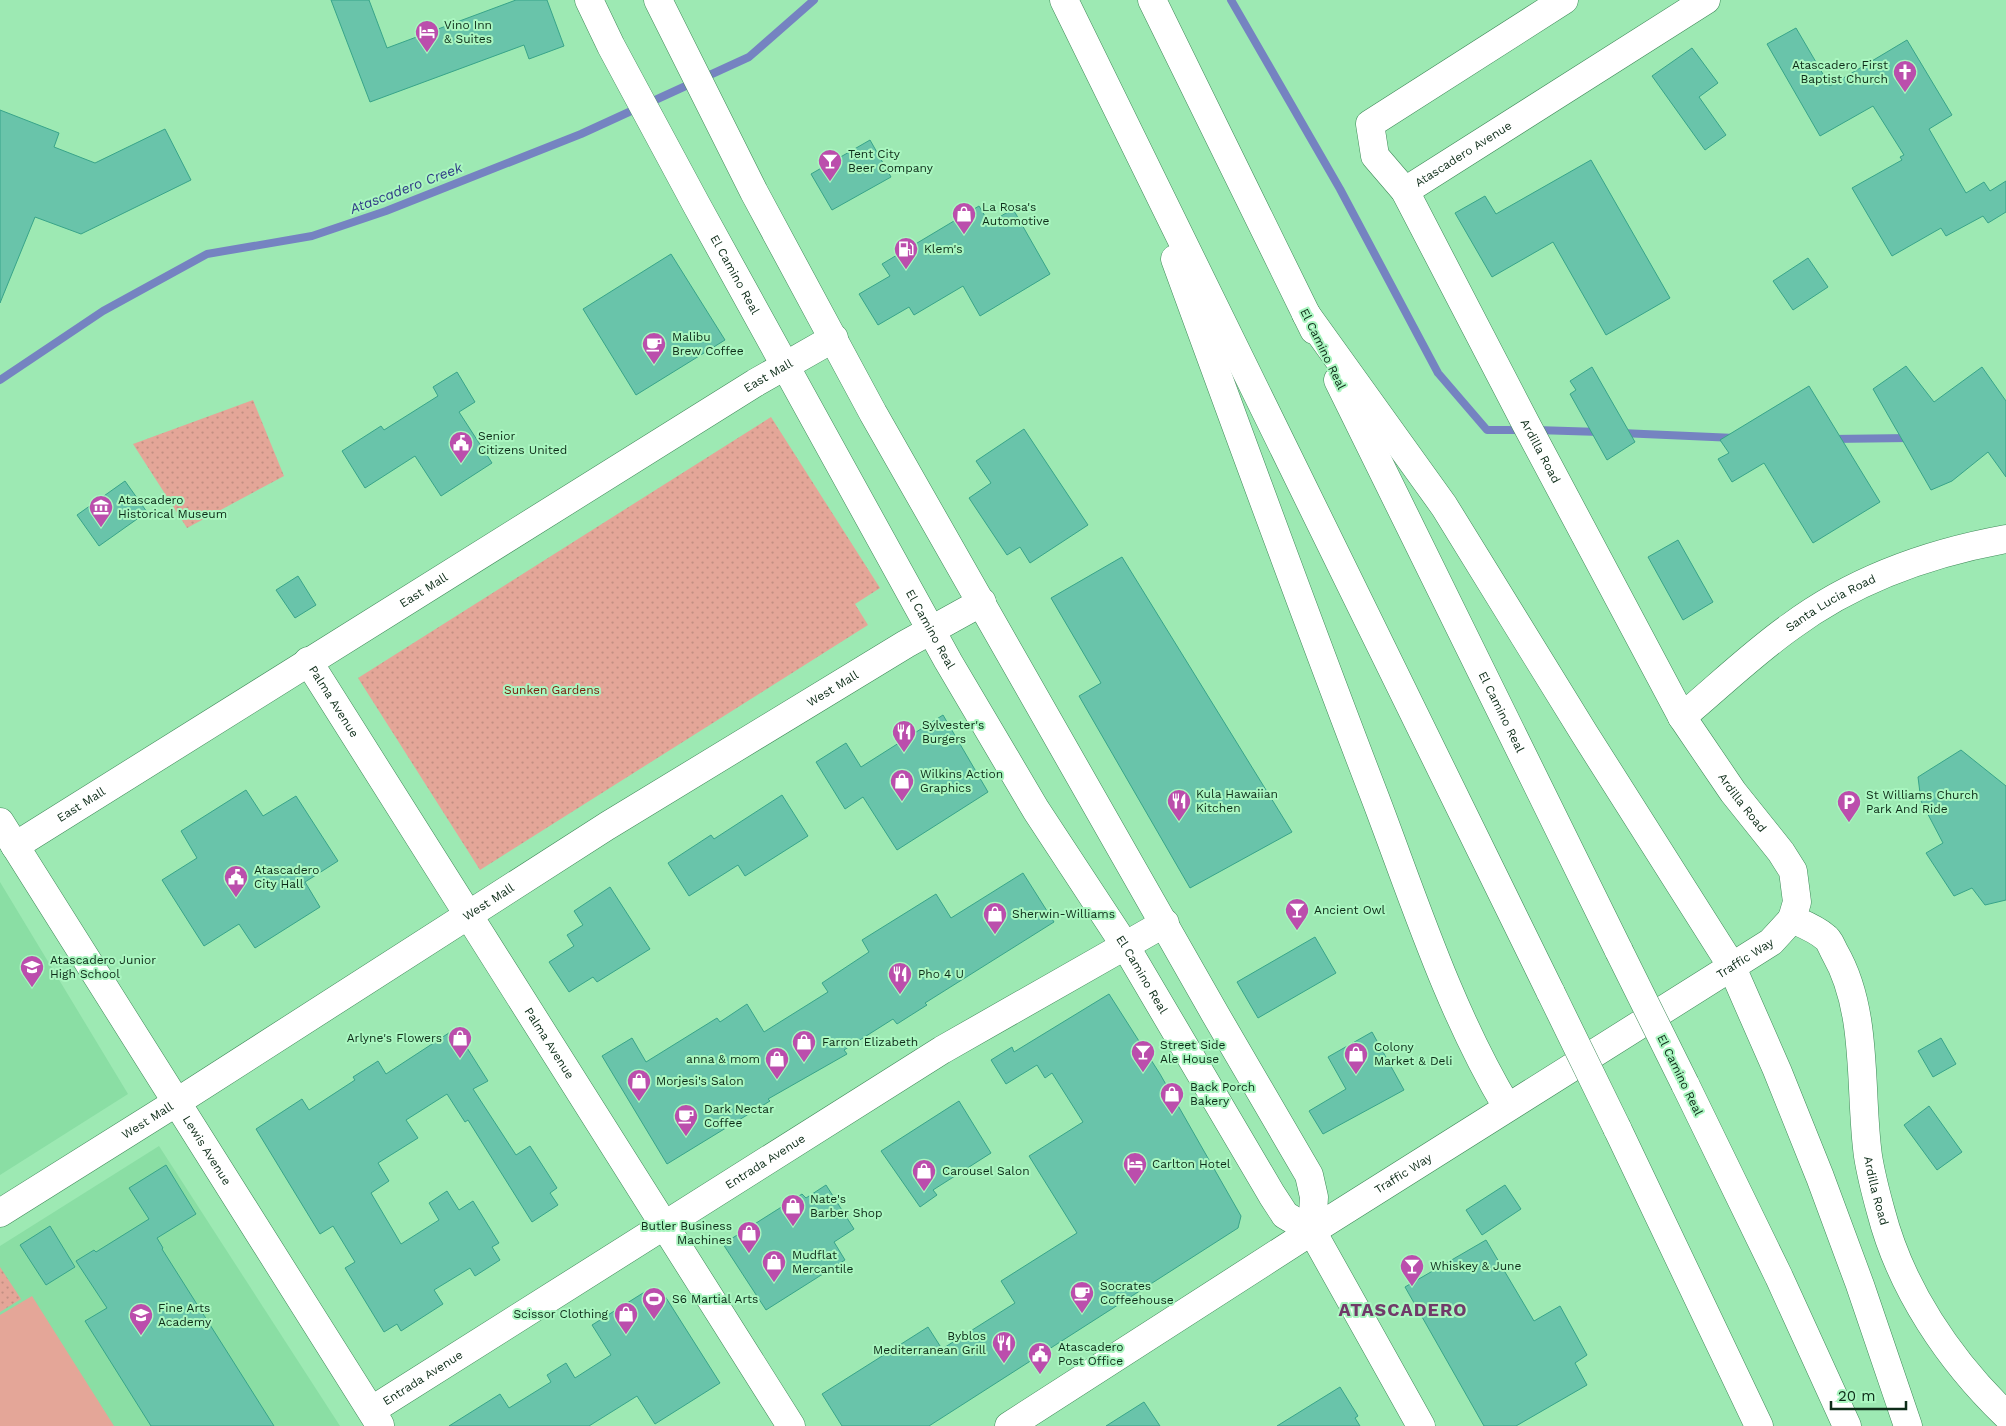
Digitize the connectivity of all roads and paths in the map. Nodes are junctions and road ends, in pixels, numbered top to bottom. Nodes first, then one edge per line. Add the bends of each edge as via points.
1 (589, 0) edge
2 (658, 0) edge
3 (1064, 0) edge
4 (1152, 0) edge
5 (1564, 0) edge
6 (1706, 0) edge
7 (1126, 124) junction
8 (1405, 191) junction
9 (1306, 314) junction
10 (834, 338) junction
11 (785, 365) junction
12 (2006, 539) edge
13 (982, 602) junction
14 (931, 630) junction
15 (308, 661) junction
16 (1682, 716) junction
17 (0, 822) edge
18 (15, 846) junction
19 (468, 914) junction
20 (1792, 919) junction
21 (1165, 923) junction
22 (1126, 947) junction
23 (1732, 966) junction
24 (177, 1102) junction
25 (1507, 1107) junction
26 (0, 1213) edge
27 (665, 1224) junction
28 (1312, 1231) junction
29 (2006, 1415) edge
30 (376, 1418) edge
31 (792, 1426) edge
32 (1009, 1426) edge
33 (1421, 1426) edge
34 (1759, 1426) edge
35 (1847, 1426) edge
36 (1908, 1426) edge

1 - 11 main road, El Camino Real via 651,121
2 - 10 main road via 754,192
3 - 7 main road
4 - 9 main road, El Camino Real
5 - 8 main road, Atascadero Avenue via 1370,124 1375,156
6 - 8 main road, Atascadero Avenue
7 - 25 main road via 1268,515 1406,879 1470,1038
7 - 34 main road, bridge via 1617,1128
8 - 16 main road, Ardilla Road
9 - 23 main road via 1444,506 1578,725
9 - 35 main road, El Camino Real, bridge via 1779,1276
10 - 11 main road, East Mall
10 - 13 main road via 877,420
11 - 14 main road, El Camino Real
11 - 15 main road, East Mall
12 - 16 main road, Santa Lucia Road via 1946,552 1906,565 1824,604 1790,626
13 - 14 main road, West Mall
13 - 21 main road
14 - 19 main road, West Mall
14 - 22 main road, El Camino Real via 1036,810
15 - 18 main road, East Mall
15 - 19 main road, Palma Avenue
16 - 20 main road, Ardilla Road via 1733,792 1793,871 1797,902
17 - 18 main road, Lewis Avenue
18 - 24 main road, Lewis Avenue
19 - 24 main road, West Mall
19 - 27 main road, Palma Avenue
20 - 23 main road, Traffic Way via 1771,942
20 - 29 main road, Ardilla Road via 1826,938 1841,962 1860,1039 1868,1157 1881,1213 1908,1284 1925,1316 1968,1373
21 - 22 main road, Entrada Avenue
21 - 28 main road via 1309,1175 1314,1197
22 - 27 main road, Entrada Avenue via 942,1050
22 - 28 main road, El Camino Real via 1285,1215
23 - 25 main road, Traffic Way
23 - 36 main road via 1820,1177
24 - 26 main road, West Mall
24 - 30 main road, Lewis Avenue
25 - 28 main road, Traffic Way
27 - 30 main road, Entrada Avenue
27 - 31 main road, Palma Avenue
28 - 32 main road, Traffic Way
28 - 33 main road

